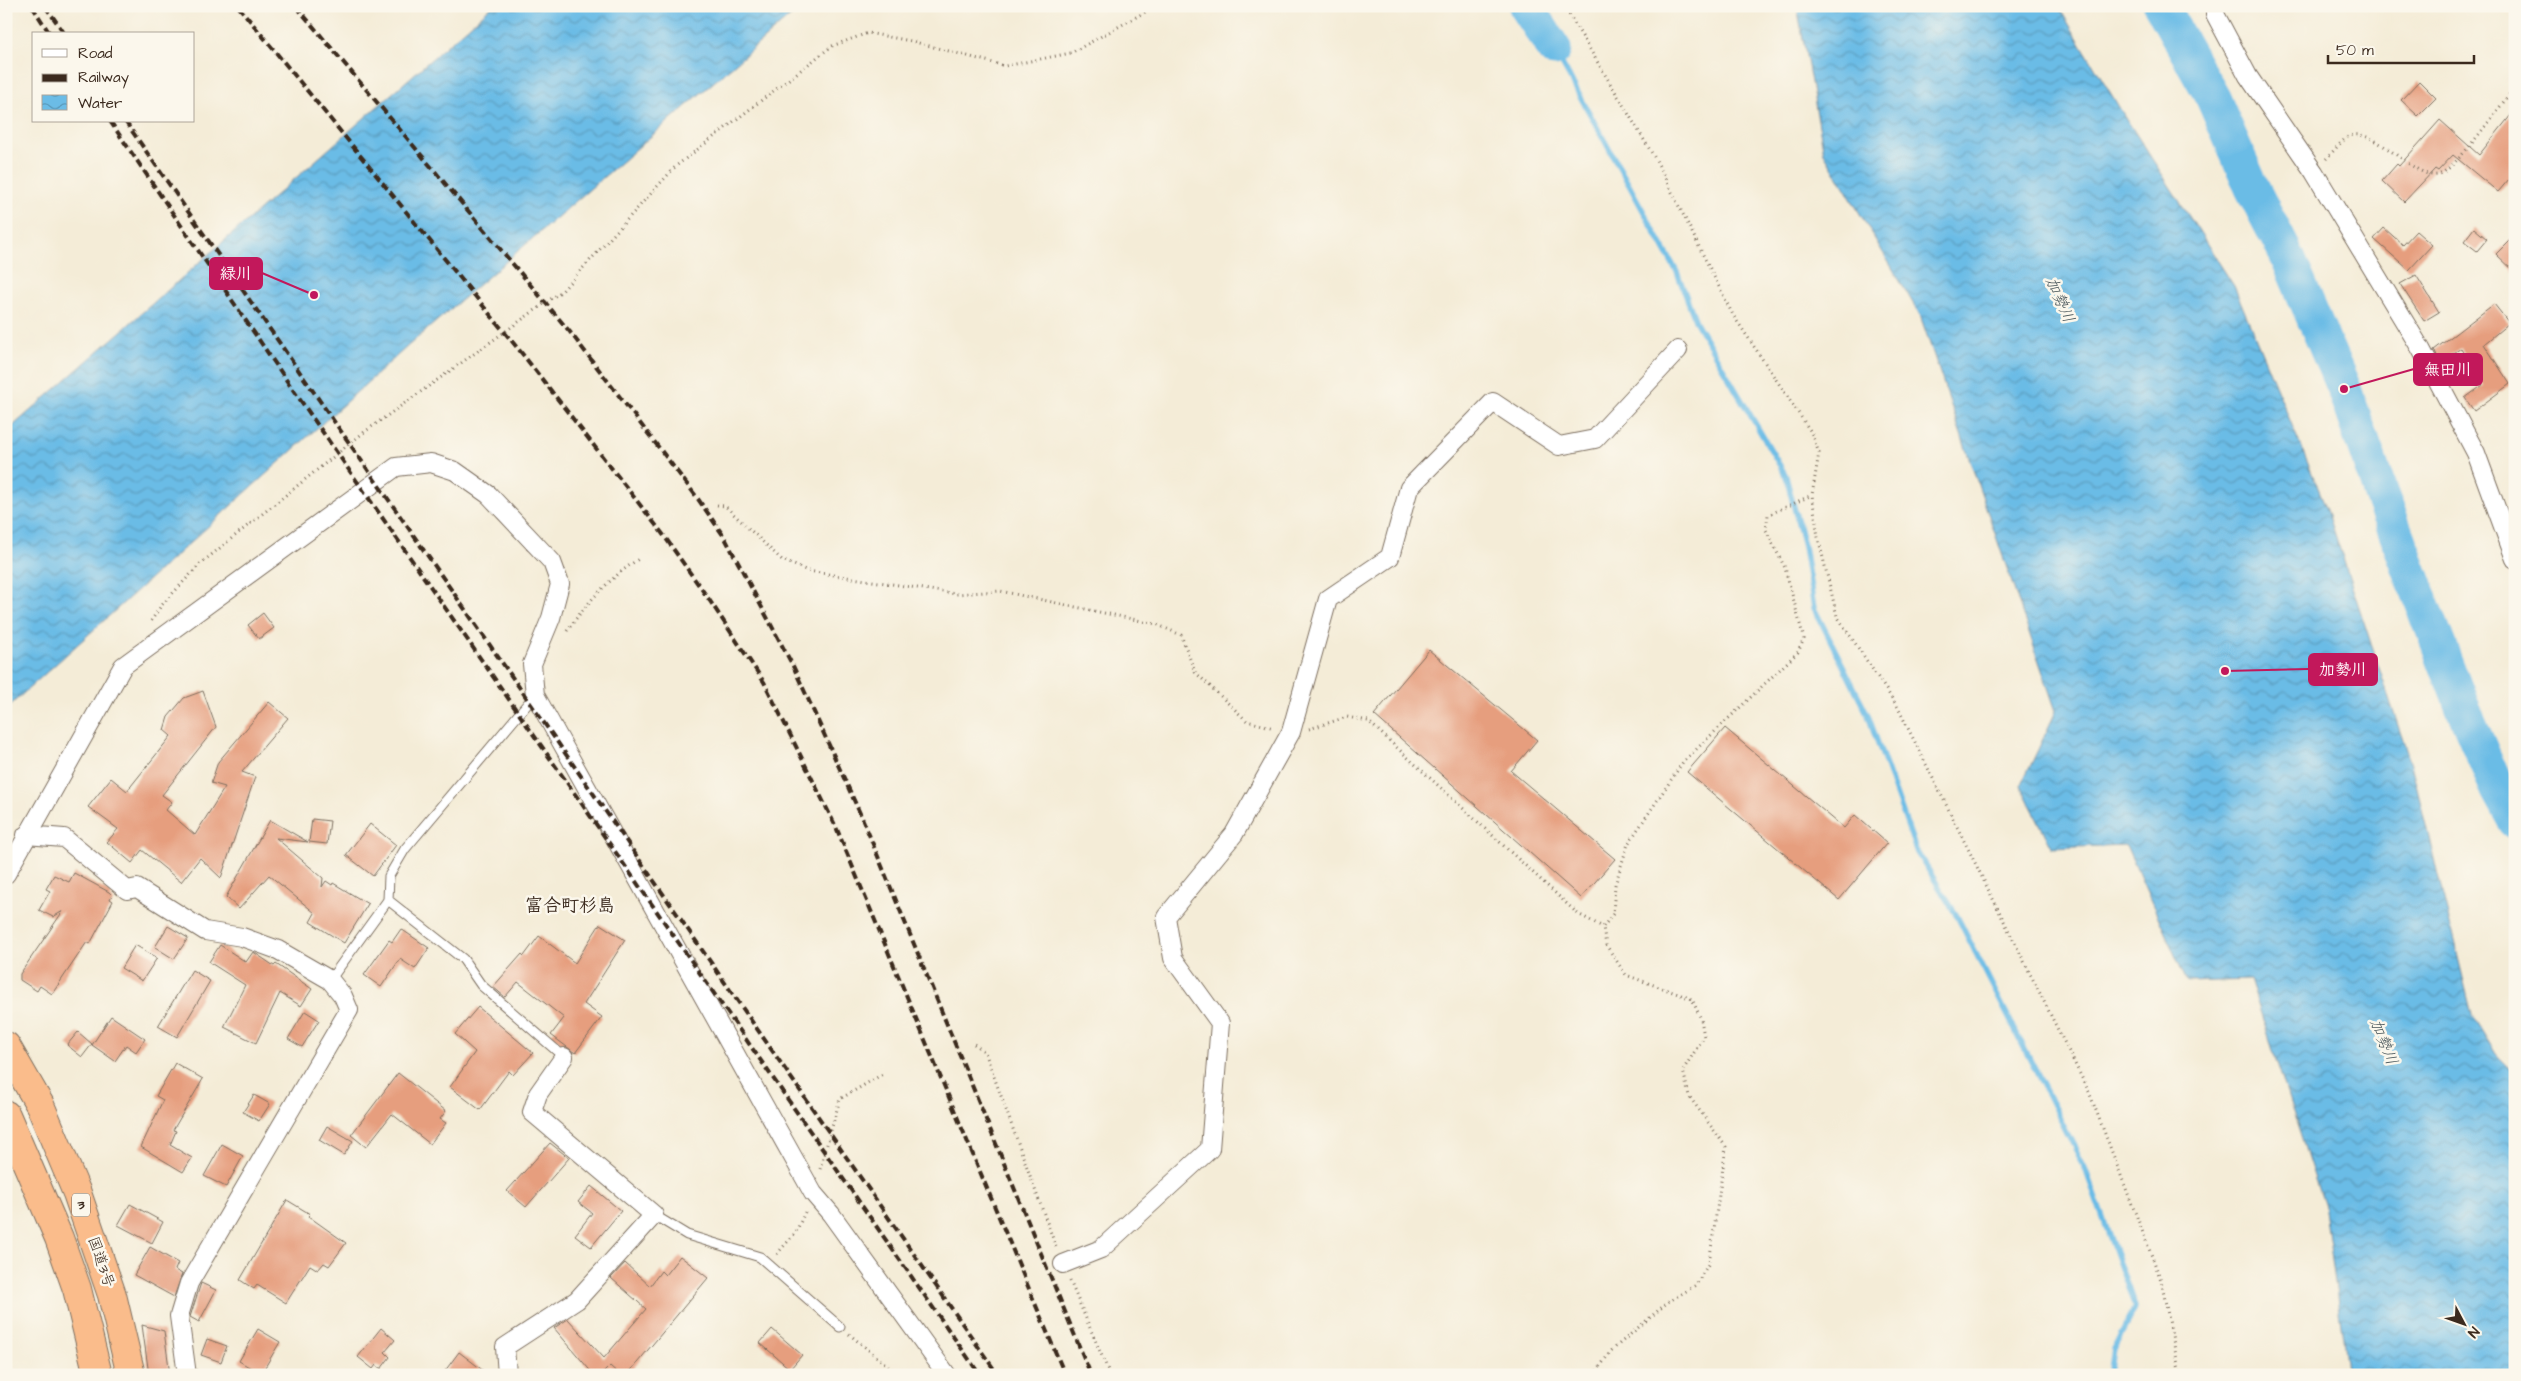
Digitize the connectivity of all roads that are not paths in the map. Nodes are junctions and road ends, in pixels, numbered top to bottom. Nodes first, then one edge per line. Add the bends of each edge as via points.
1 (2213, 9) edge
2 (1678, 350) dead end
3 (2515, 559) edge
4 (535, 695) junction
5 (26, 835) junction
6 (6, 874) edge
7 (388, 900) junction
8 (330, 980) junction
9 (6, 1046) edge
10 (564, 1057) joint
11 (6, 1115) edge
12 (654, 1215) junction
13 (1063, 1264) road end
14 (840, 1327) road end
15 (133, 1374) edge
16 (98, 1375) edge
17 (187, 1375) edge
18 (508, 1375) edge
19 (947, 1375) edge

1 - 3 street via 2248,76 2314,172 2421,349 2476,453
2 - 13 street via 1596,439 1560,446 1493,402 1409,488 1390,557 1328,599 1290,732 1234,834 1166,917 1173,958 1220,1023 1210,1149 1101,1249
4 - 5 street via 532,664 551,618 560,584 552,562 489,495 455,471 431,463 396,467 123,666
4 - 7 lane via 405,849 389,876
4 - 19 street via 813,1193
5 - 6 street
5 - 8 street via 64,838 127,890 137,888 205,931 242,937 278,950
7 - 8 lane
7 - 10 lane via 463,959 481,985
8 - 17 street via 349,1010 189,1282 178,1316
9 - 15 highway, 国道3号 / 3 via 40,1105 77,1193 112,1295
10 - 12 street via 538,1094 532,1112
11 - 16 highway, 国道3号 / 3 via 66,1255
12 - 14 lane via 687,1235 760,1257
12 - 18 street via 578,1300 505,1347

